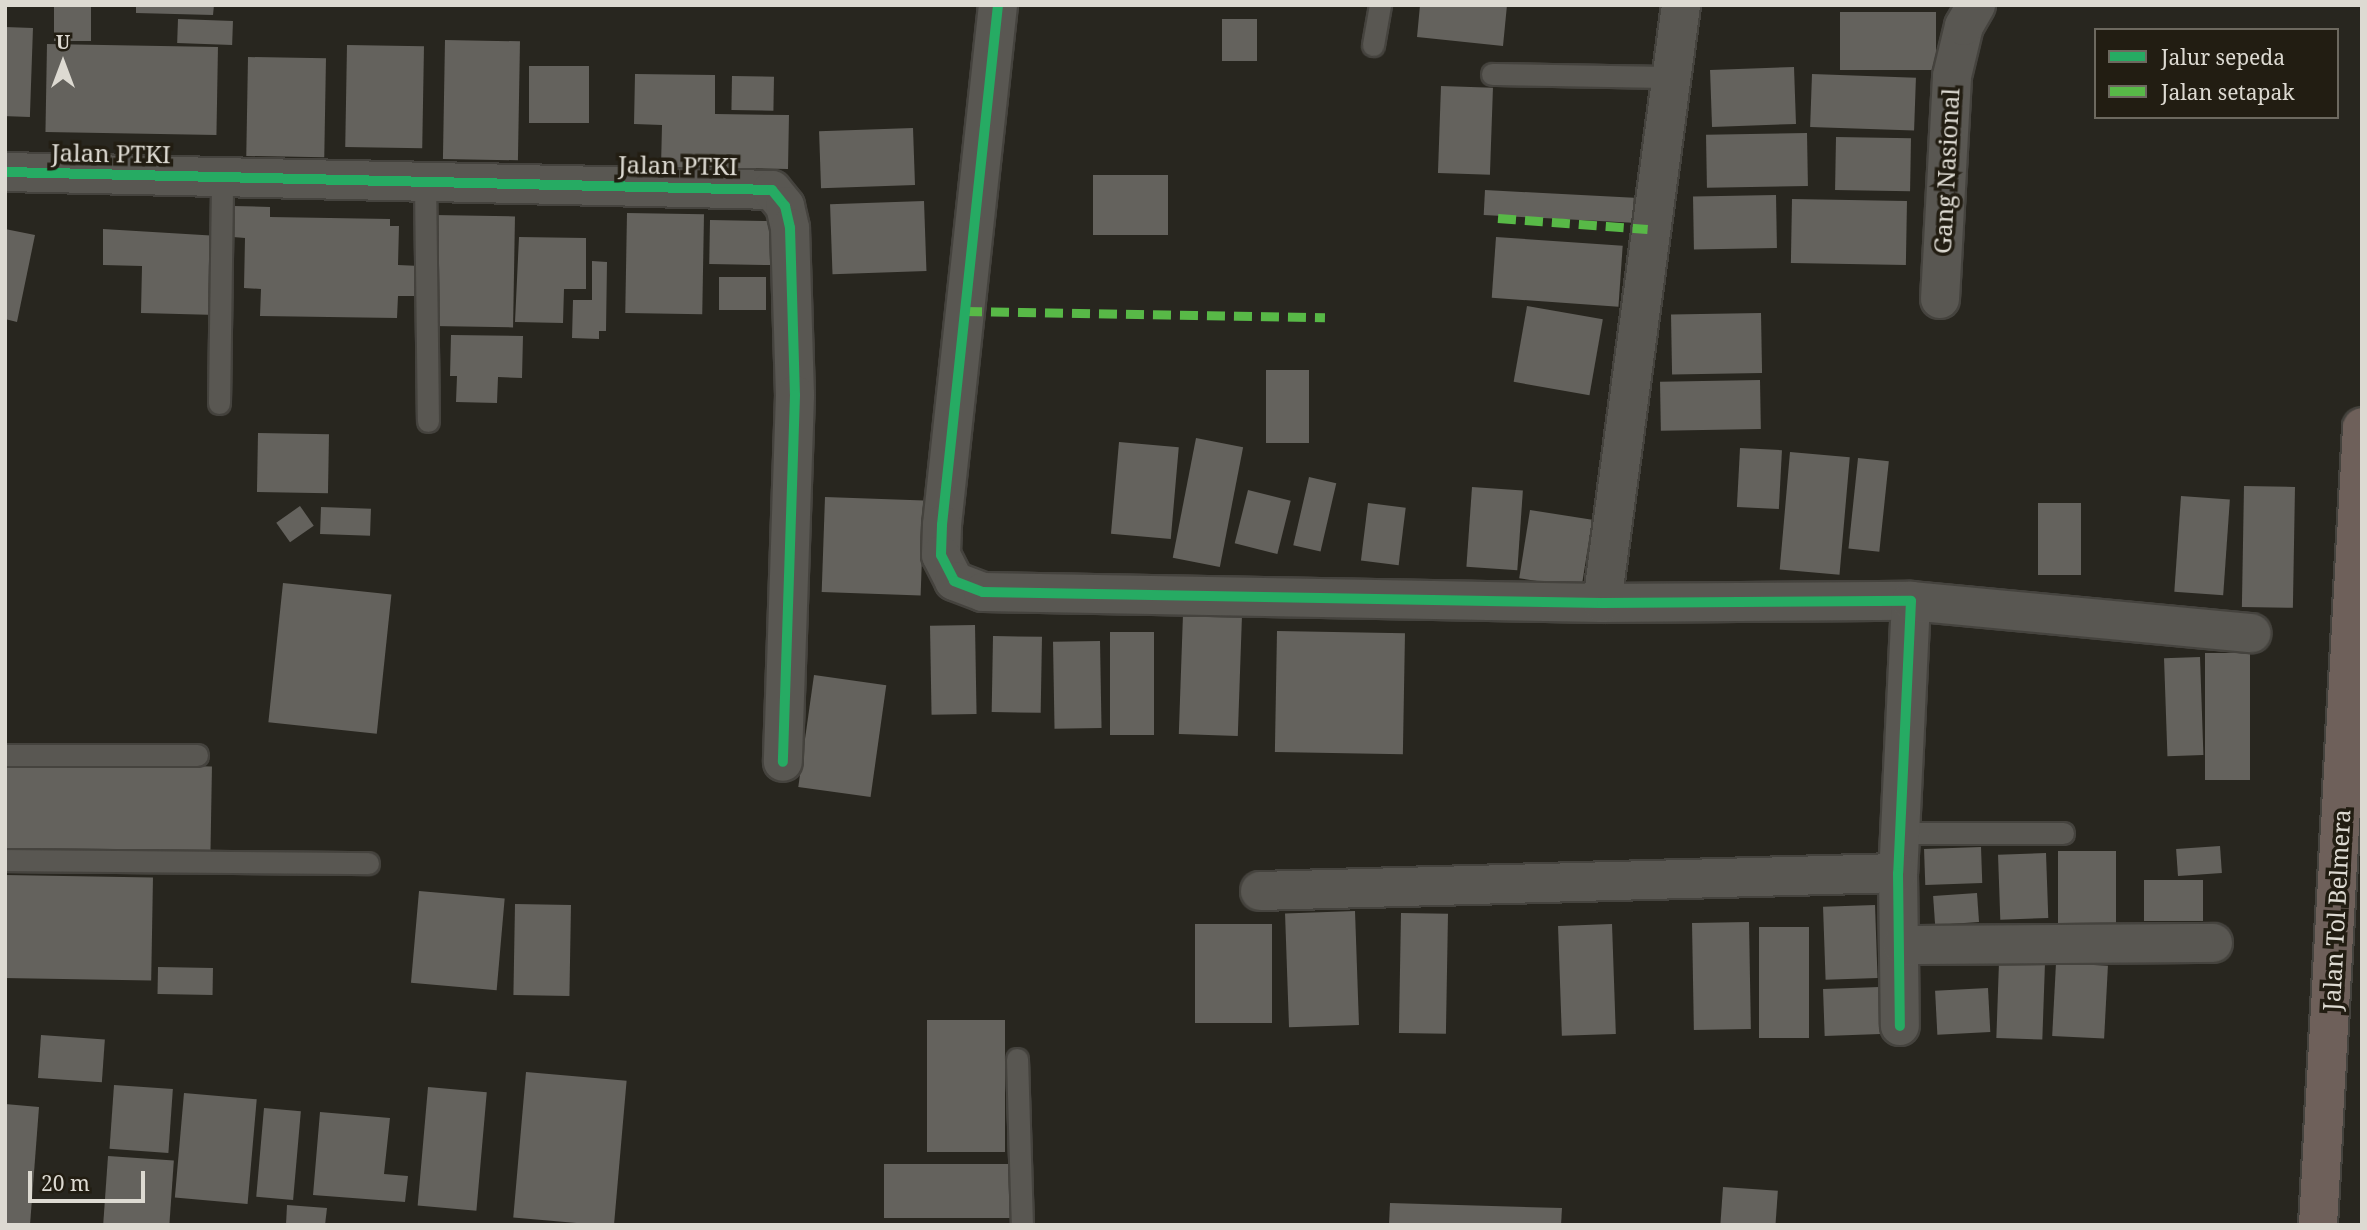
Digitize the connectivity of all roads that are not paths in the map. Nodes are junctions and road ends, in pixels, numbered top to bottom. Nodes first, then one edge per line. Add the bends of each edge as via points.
1 (998, 5) edge
2 (1380, 5) edge
3 (1681, 5) edge
4 (1976, 5) edge
5 (1373, 45) dead end
6 (1492, 74) dead end
7 (1668, 77) junction
8 (5, 172) edge
9 (222, 177) junction
10 (425, 181) junction
11 (1940, 299) dead end
12 (219, 403) dead end
13 (428, 421) dead end
14 (2362, 427) edge
15 (1911, 601) junction
16 (1602, 603) junction
17 (2251, 633) dead end
18 (5, 755) edge
19 (197, 755) dead end
20 (783, 762) dead end
21 (1900, 833) junction
22 (2063, 833) dead end
23 (5, 860) edge
24 (368, 863) dead end
25 (1898, 873) junction
26 (1260, 891) dead end
27 (2213, 943) dead end
28 (1902, 945) junction
29 (1900, 1026) dead end
30 (1017, 1059) dead end
31 (1022, 1225) edge
32 (2318, 1225) edge

1 - 16 street via 942,525 941,555 954,581 983,592
2 - 5 lane
3 - 7 street
4 - 11 street, Gang Nasional via 1965,26 1950,88
6 - 7 lane
7 - 16 street
8 - 9 street, Jalan PTKI
9 - 10 street, Jalan PTKI
9 - 12 lane
10 - 13 lane
10 - 20 street, Jalan PTKI via 762,188 772,190 785,206 790,228 796,439
14 - 32 highway, Jalan Tol Belmera
15 - 16 street
15 - 17 street
15 - 21 street
18 - 19 lane
21 - 22 lane
21 - 25 street
23 - 24 lane
25 - 26 street
25 - 28 street
27 - 28 street
28 - 29 street
30 - 31 lane

